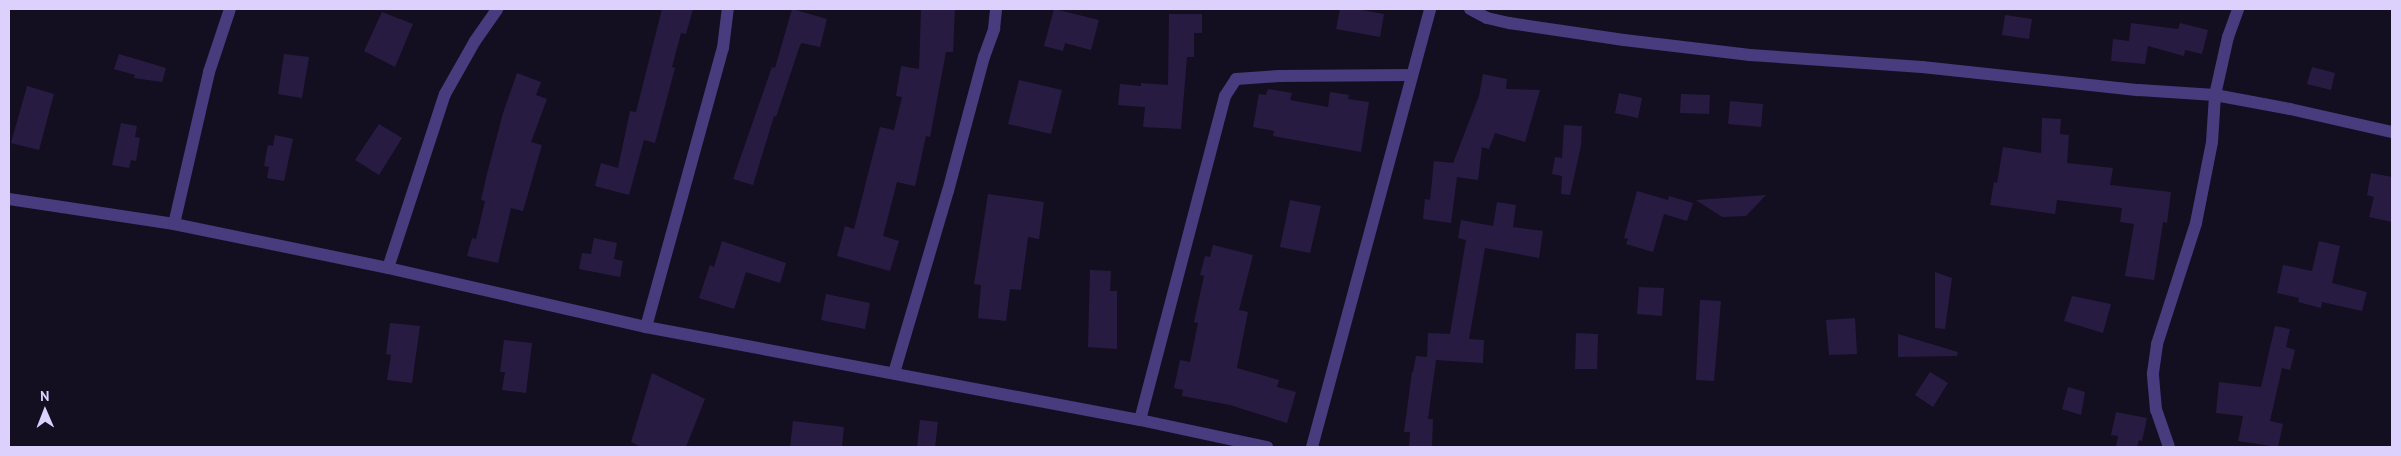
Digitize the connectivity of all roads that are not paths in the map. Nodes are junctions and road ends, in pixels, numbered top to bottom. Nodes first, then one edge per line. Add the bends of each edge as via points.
1 (230, 9) edge
2 (497, 9) edge
3 (728, 9) edge
4 (996, 9) edge
5 (1430, 9) edge
6 (1470, 9) edge
7 (2238, 9) edge
8 (1412, 75) junction
9 (2215, 95) junction
10 (2392, 132) edge
11 (9, 199) edge
12 (174, 224) junction
13 (388, 268) junction
14 (646, 327) junction
15 (894, 373) junction
16 (1140, 420) junction
17 (1267, 447) edge
18 (1312, 447) edge
19 (2168, 447) edge

1 - 12 street via 209,72
2 - 13 street via 445,94
3 - 14 street via 723,48
4 - 15 street via 994,29
5 - 8 street
6 - 9 street via 1509,23 1731,53 1922,67
7 - 9 street
8 - 16 street via 1236,79 1226,96
8 - 18 street
9 - 10 street
9 - 19 street via 2212,142 2196,224 2157,344 2153,373 2156,410
11 - 12 street
12 - 13 street
13 - 14 street
14 - 15 street
15 - 16 street
16 - 17 street

